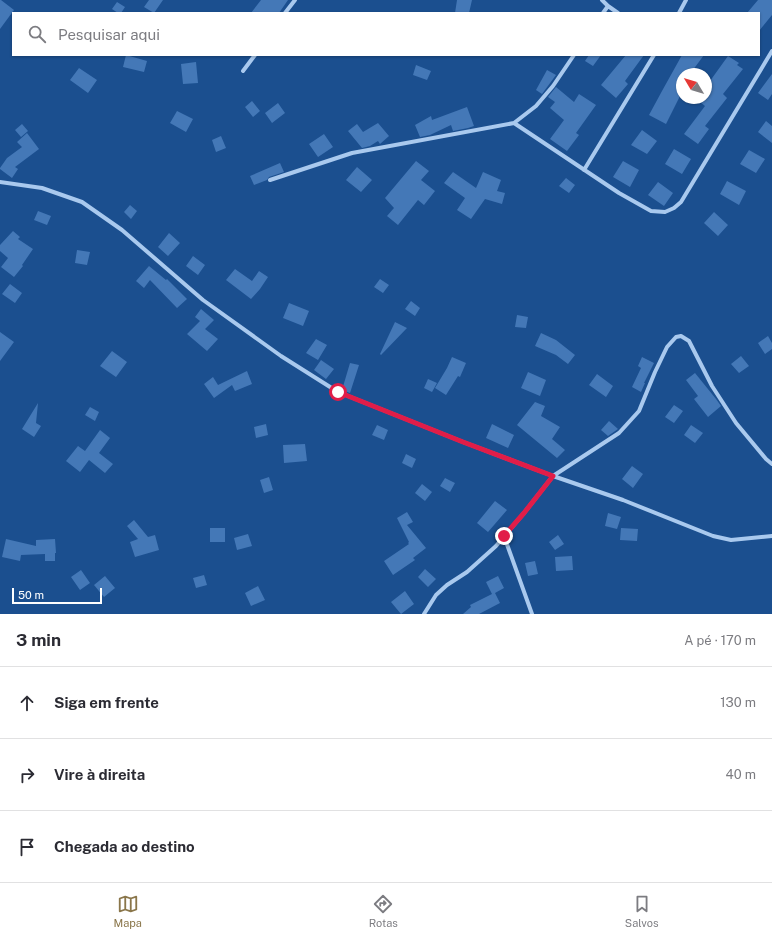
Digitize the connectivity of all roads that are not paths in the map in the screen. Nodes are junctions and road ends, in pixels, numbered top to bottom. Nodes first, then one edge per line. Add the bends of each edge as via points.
1 (295, 0) edge
2 (602, 0) edge
3 (686, 0) edge
4 (608, 6) junction
5 (286, 12) edge
6 (604, 12) edge
7 (617, 12) edge
8 (680, 12) edge
9 (772, 50) edge
10 (253, 56) edge
11 (573, 56) edge
12 (653, 56) edge
13 (243, 71) dead end
14 (514, 123) junction
15 (584, 170) junction
16 (270, 180) dead end
17 (0, 182) edge
18 (772, 464) edge
19 (553, 476) junction
20 (504, 536) junction
21 (772, 536) edge
22 (424, 614) edge
23 (532, 614) edge

1 - 5 street
2 - 4 street
3 - 8 street
4 - 6 street
4 - 7 street
9 - 15 street via 674,208 665,212 651,211
10 - 13 street
11 - 14 street via 536,106
12 - 15 street
14 - 15 street
14 - 16 street via 352,153
17 - 19 street via 42,188 82,202 122,230 203,300 281,356 338,392
18 - 19 street via 736,423 712,386 689,341 681,336 676,337 667,347 639,411 619,433
19 - 20 street
19 - 21 street via 714,536 732,540
20 - 22 street via 496,546 436,595
20 - 23 street

